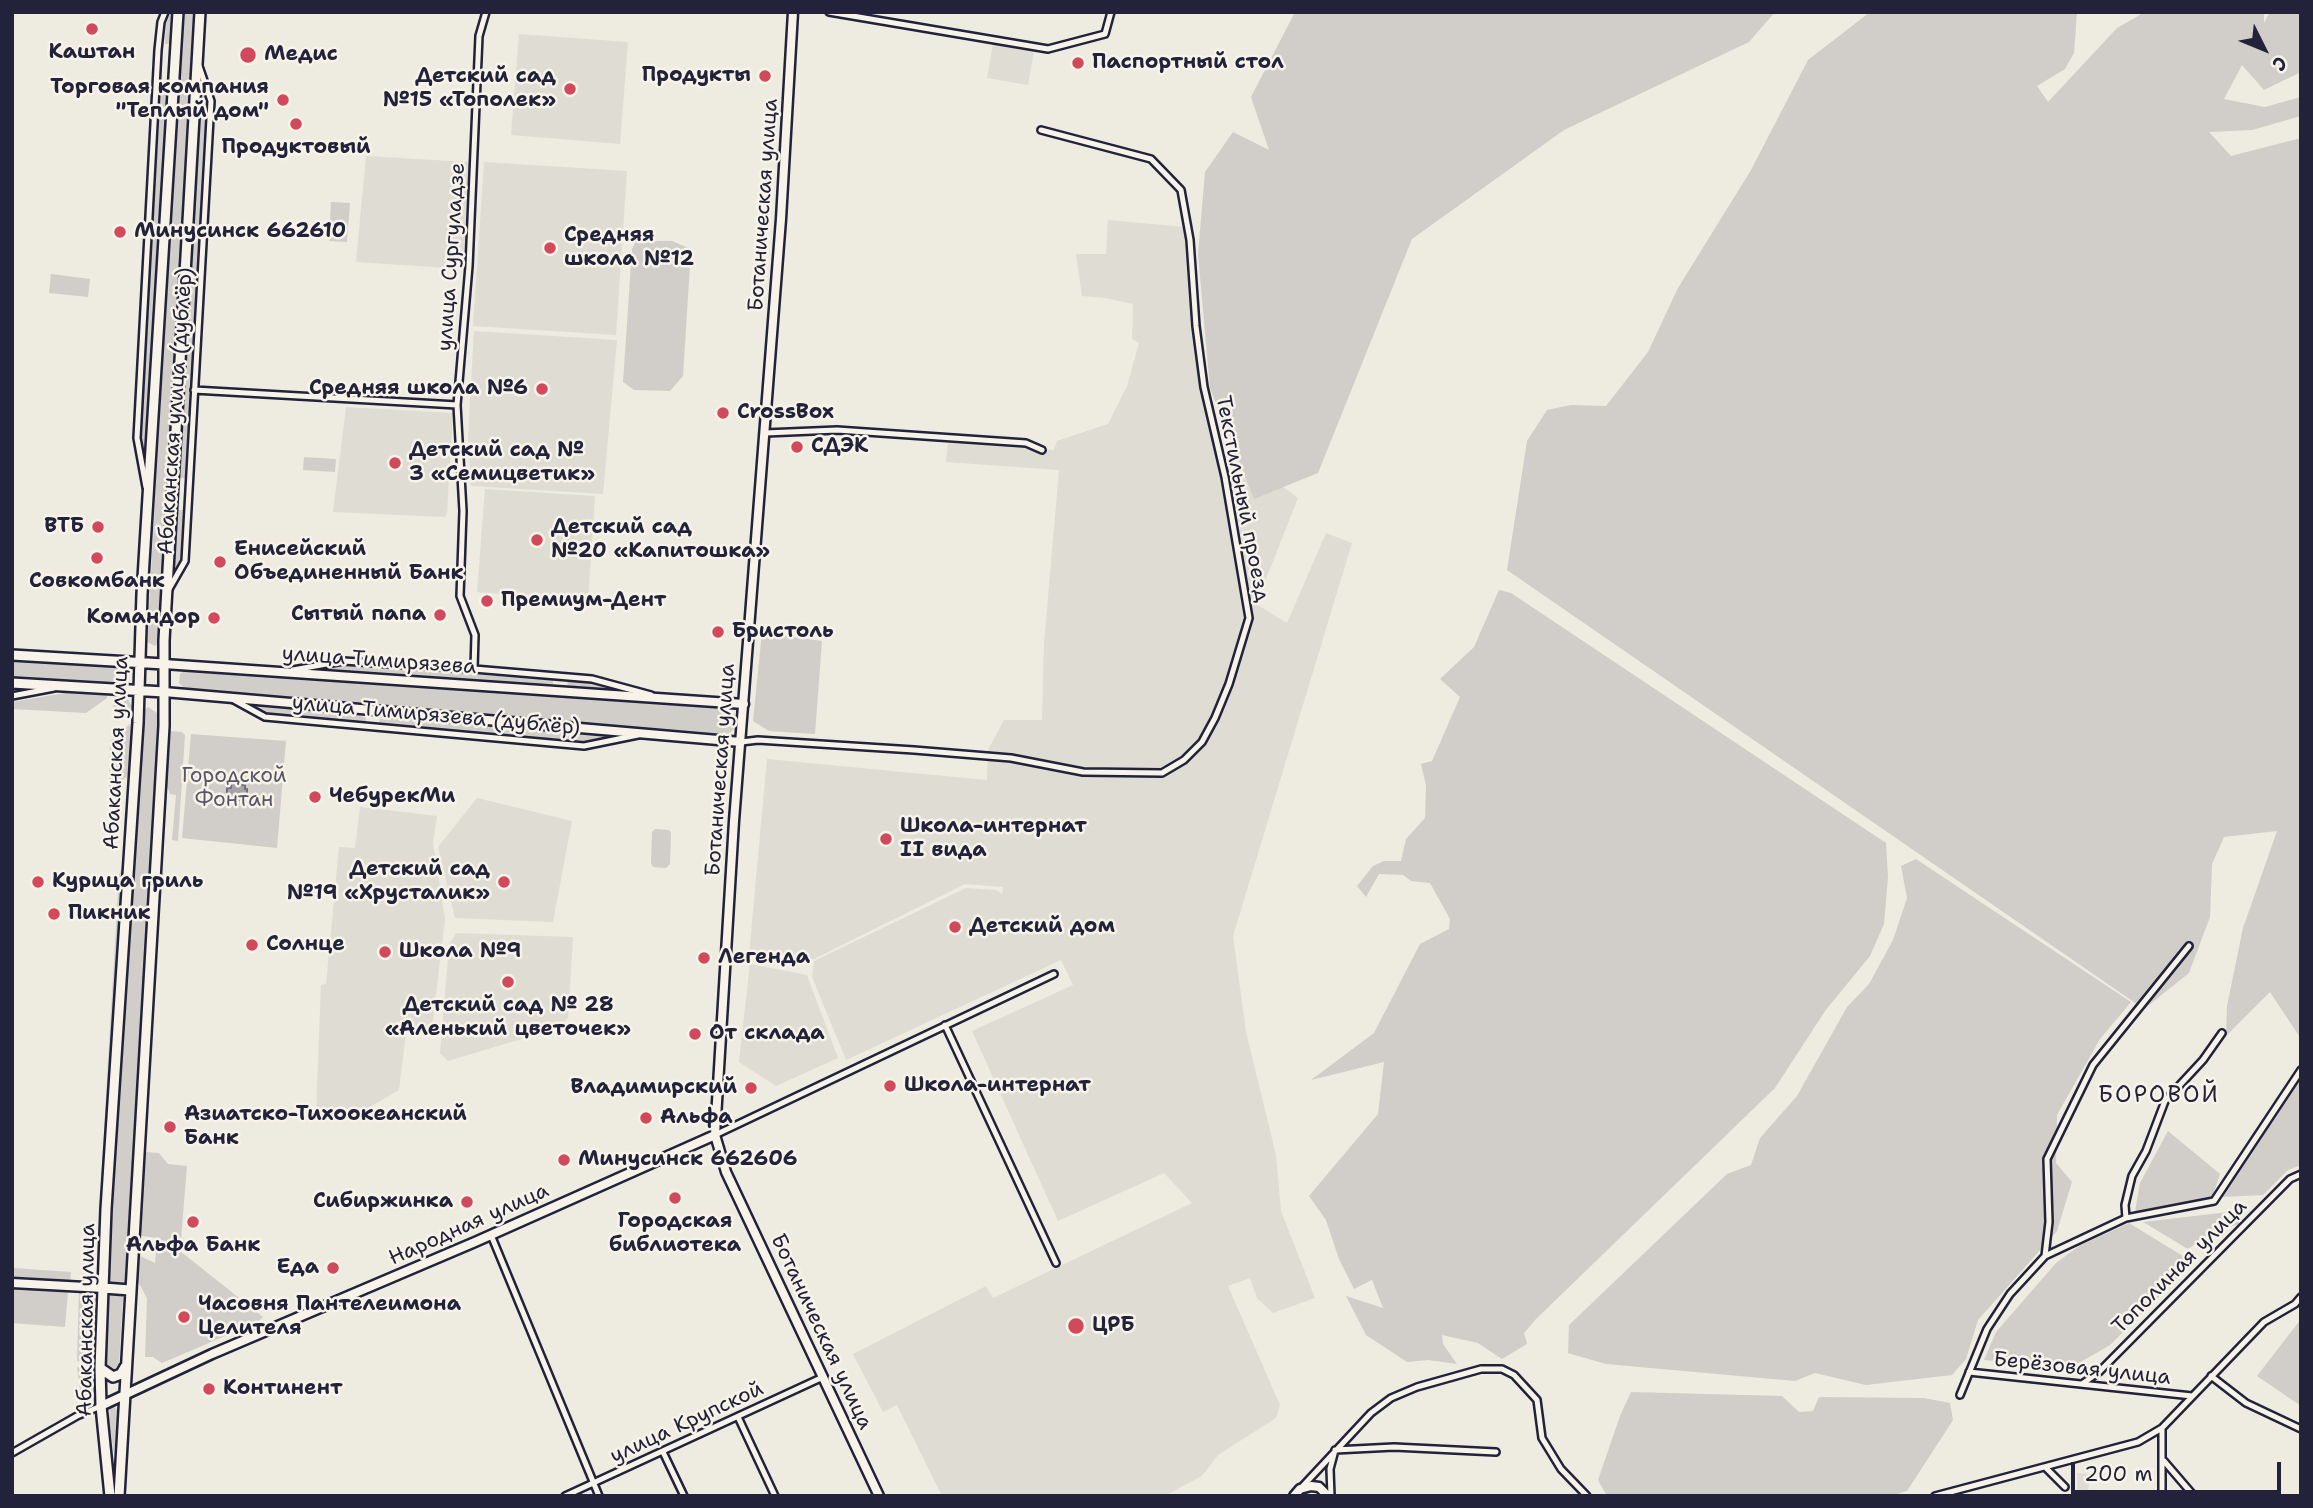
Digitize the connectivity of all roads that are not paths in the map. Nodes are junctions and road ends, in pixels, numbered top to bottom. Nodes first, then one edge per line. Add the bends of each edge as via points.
1 (165, 12) edge
2 (178, 12) edge
3 (200, 12) edge
4 (486, 12) edge
5 (793, 12) edge
6 (829, 12) edge
7 (1111, 12) edge
8 (197, 60) junction
9 (1041, 130) dead end
10 (194, 390) junction
11 (457, 405) junction
12 (765, 433) junction
13 (1042, 450) dead end
14 (148, 501) junction
15 (166, 594) junction
16 (12, 656) edge
17 (140, 662) junction
18 (164, 664) junction
19 (474, 669) junction
20 (283, 672) junction
21 (12, 683) edge
22 (67, 686) junction
23 (139, 691) junction
24 (164, 692) junction
25 (12, 696) edge
26 (226, 696) junction
27 (664, 699) junction
28 (744, 704) junction
29 (647, 733) junction
30 (741, 742) junction
31 (2189, 946) dead end
32 (1054, 974) dead end
33 (946, 1025) junction
34 (2222, 1033) dead end
35 (2301, 1070) edge
36 (715, 1135) junction
37 (2301, 1174) edge
38 (2126, 1218) junction
39 (491, 1235) junction
40 (2045, 1256) junction
41 (1055, 1263) dead end
42 (12, 1283) edge
43 (104, 1288) junction
44 (130, 1290) junction
45 (2301, 1297) edge
46 (125, 1366) junction
47 (100, 1368) junction
48 (1969, 1372) junction
49 (2211, 1376) junction
50 (823, 1377) junction
51 (2082, 1384) junction
52 (124, 1394) junction
53 (1960, 1395) dead end
54 (2192, 1396) junction
55 (101, 1406) junction
56 (738, 1417) junction
57 (2162, 1428) junction
58 (2301, 1429) edge
59 (1335, 1450) junction
60 (663, 1452) junction
61 (1496, 1452) dead end
62 (12, 1454) edge
63 (2164, 1461) junction
64 (2045, 1467) junction
65 (593, 1483) junction
66 (2065, 1487) dead end
67 (1297, 1492) edge
68 (110, 1496) edge
69 (119, 1496) edge
70 (565, 1496) edge
71 (599, 1496) edge
72 (684, 1496) edge
73 (775, 1496) edge
74 (879, 1496) edge
75 (1330, 1496) edge
76 (1587, 1496) edge
77 (1935, 1496) edge
78 (2162, 1496) edge
79 (2194, 1496) edge

1 - 14 street, Абаканская улица (дублёр) via 158,50 138,438
2 - 14 main road, Абаканская улица
3 - 8 main road, Абаканская улица
4 - 11 street, улица Сургуладзе via 479,36 469,266
5 - 12 street, Ботаническая улица
6 - 7 street via 1048,49 1105,34
8 - 10 street, Абаканская улица (дублёр) via 211,101
8 - 15 main road, Абаканская улица
9 - 30 street, Текстильный проезд via 1151,159 1181,190 1204,387 1249,618 1215,718 1202,742 1162,773 1083,772 1011,758
10 - 11 street
10 - 15 street, Абаканская улица (дублёр) via 185,561
11 - 19 street, улица Сургуладзе via 463,511 460,596 475,635
12 - 13 street via 837,430 1026,443
12 - 28 street, Ботаническая улица
14 - 17 main road, Абаканская улица
15 - 18 main road, Абаканская улица
16 - 17 main road, улица Тимирязева
17 - 18 main road, улица Тимирязева
17 - 23 main road, Абаканская улица
18 - 20 street, улица Тимирязева
18 - 24 main road, Абаканская улица
19 - 20 street, улица Тимирязева (дублёр) via 343,661
19 - 27 street, улица Тимирязева (дублёр) via 592,679
20 - 27 street, улица Тимирязева
21 - 22 main road
22 - 23 main road
22 - 25 street
23 - 24 main road
23 - 43 main road, Абаканская улица
24 - 26 street
24 - 44 main road, Абаканская улица
26 - 29 street
26 - 29 street, улица Тимирязева (дублёр) via 265,717 299,721 584,746
27 - 28 street, улица Тимирязева
28 - 30 street, Ботаническая улица
29 - 30 street
30 - 36 street, Ботаническая улица
31 - 40 street via 2093,1065 2047,1159
32 - 33 street, Народная улица
33 - 36 street, Народная улица
33 - 41 street
34 - 38 street via 2165,1101 2132,1176
35 - 38 street via 2214,1202
36 - 39 street, Народная улица
36 - 50 street, Ботаническая улица via 726,1172
37 - 51 street, Тополиная улица via 2290,1179
38 - 40 street
39 - 52 street, Народная улица
39 - 65 street
40 - 48 street via 2010,1294 1987,1329
42 - 43 street
43 - 44 main road
43 - 47 main road, Абаканская улица
44 - 46 main road, Абаканская улица
45 - 49 street via 2264,1322
46 - 47 main road via 113,1377
46 - 52 main road, Абаканская улица
47 - 55 main road, Абаканская улица
48 - 51 street, Берёзовая улица
48 - 53 street
49 - 54 street
49 - 58 street via 2246,1404
50 - 56 street, улица Крупской
50 - 74 street, Ботаническая улица
51 - 54 street, Берёзовая улица
52 - 55 street, Народная улица
52 - 69 main road, Абаканская улица
54 - 57 street
55 - 62 street, Народная улица
55 - 68 main road, Абаканская улица
56 - 60 street, улица Крупской
56 - 73 street
57 - 63 street
57 - 64 street via 2138,1442
59 - 61 street via 1394,1447
59 - 67 street
59 - 75 street
59 - 76 street via 1391,1398 1481,1368 1502,1368 1537,1400 1542,1438 1561,1469
60 - 65 street, улица Крупской
60 - 72 street
63 - 78 street
63 - 79 street
64 - 66 street
64 - 77 street
65 - 70 street, улица Крупской
65 - 71 street
67 - 75 street via 1318,1487

